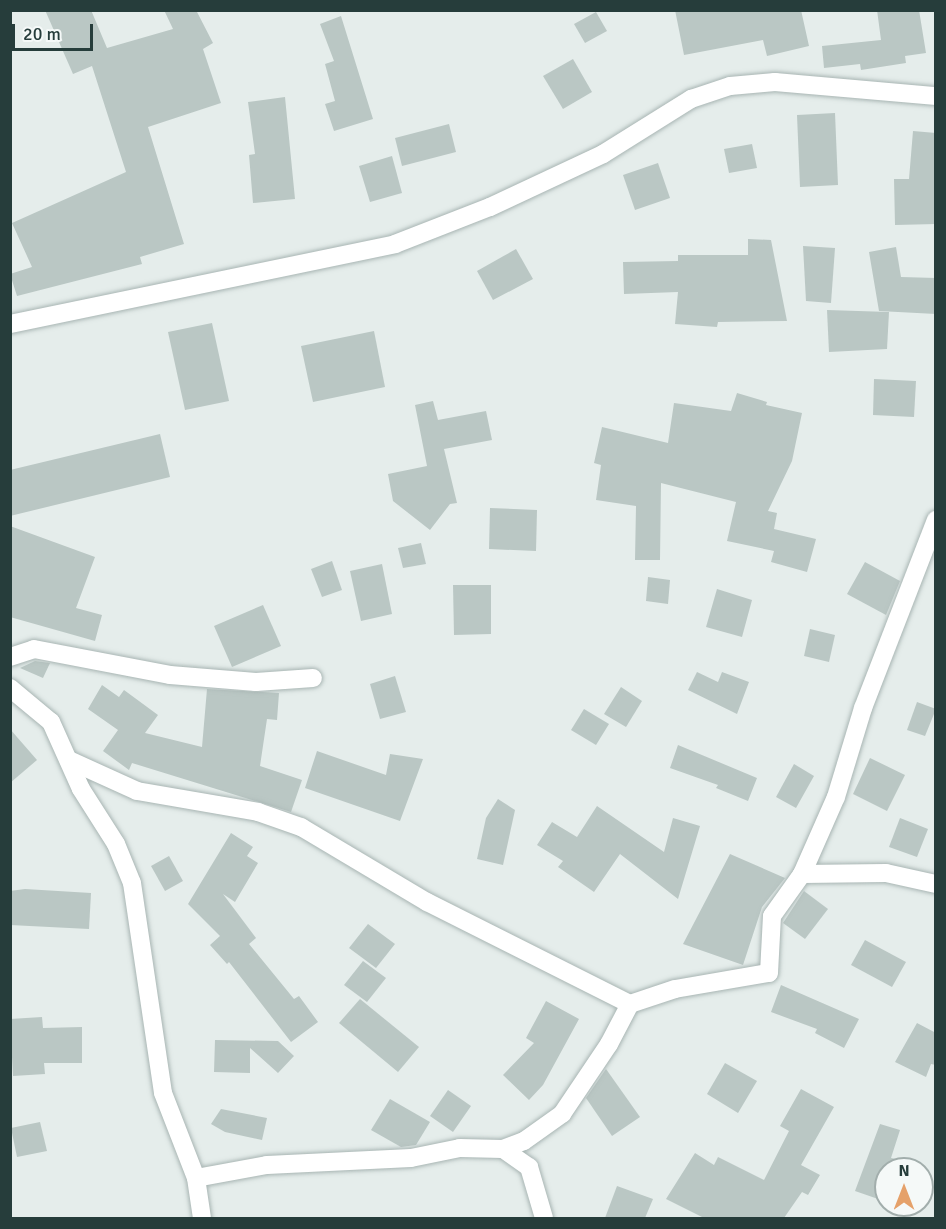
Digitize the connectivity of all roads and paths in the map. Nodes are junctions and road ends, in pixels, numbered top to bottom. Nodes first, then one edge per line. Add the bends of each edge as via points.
1 (936, 96) edge
2 (10, 324) edge
3 (936, 520) edge
4 (10, 657) edge
5 (313, 678) dead end
6 (10, 688) edge
7 (71, 761) junction
8 (802, 874) junction
9 (936, 884) edge
10 (630, 1004) junction
11 (503, 1149) junction
12 (196, 1178) junction
13 (202, 1218) edge
14 (544, 1218) edge

1 - 2 street via 785,83 730,86 691,99 603,154 490,207 395,244
3 - 8 street via 863,708 836,797
4 - 5 street via 34,650 170,675 256,682
6 - 7 street via 51,722
7 - 10 street via 137,791 258,812 301,827 427,902
7 - 12 street via 81,789 116,844 132,883 164,1093
8 - 9 street via 886,873
8 - 10 street via 772,916 769,973 675,989
10 - 11 street via 609,1044 562,1114 524,1141
11 - 12 street via 460,1148 411,1158 267,1165
11 - 14 street via 529,1167
12 - 13 street

